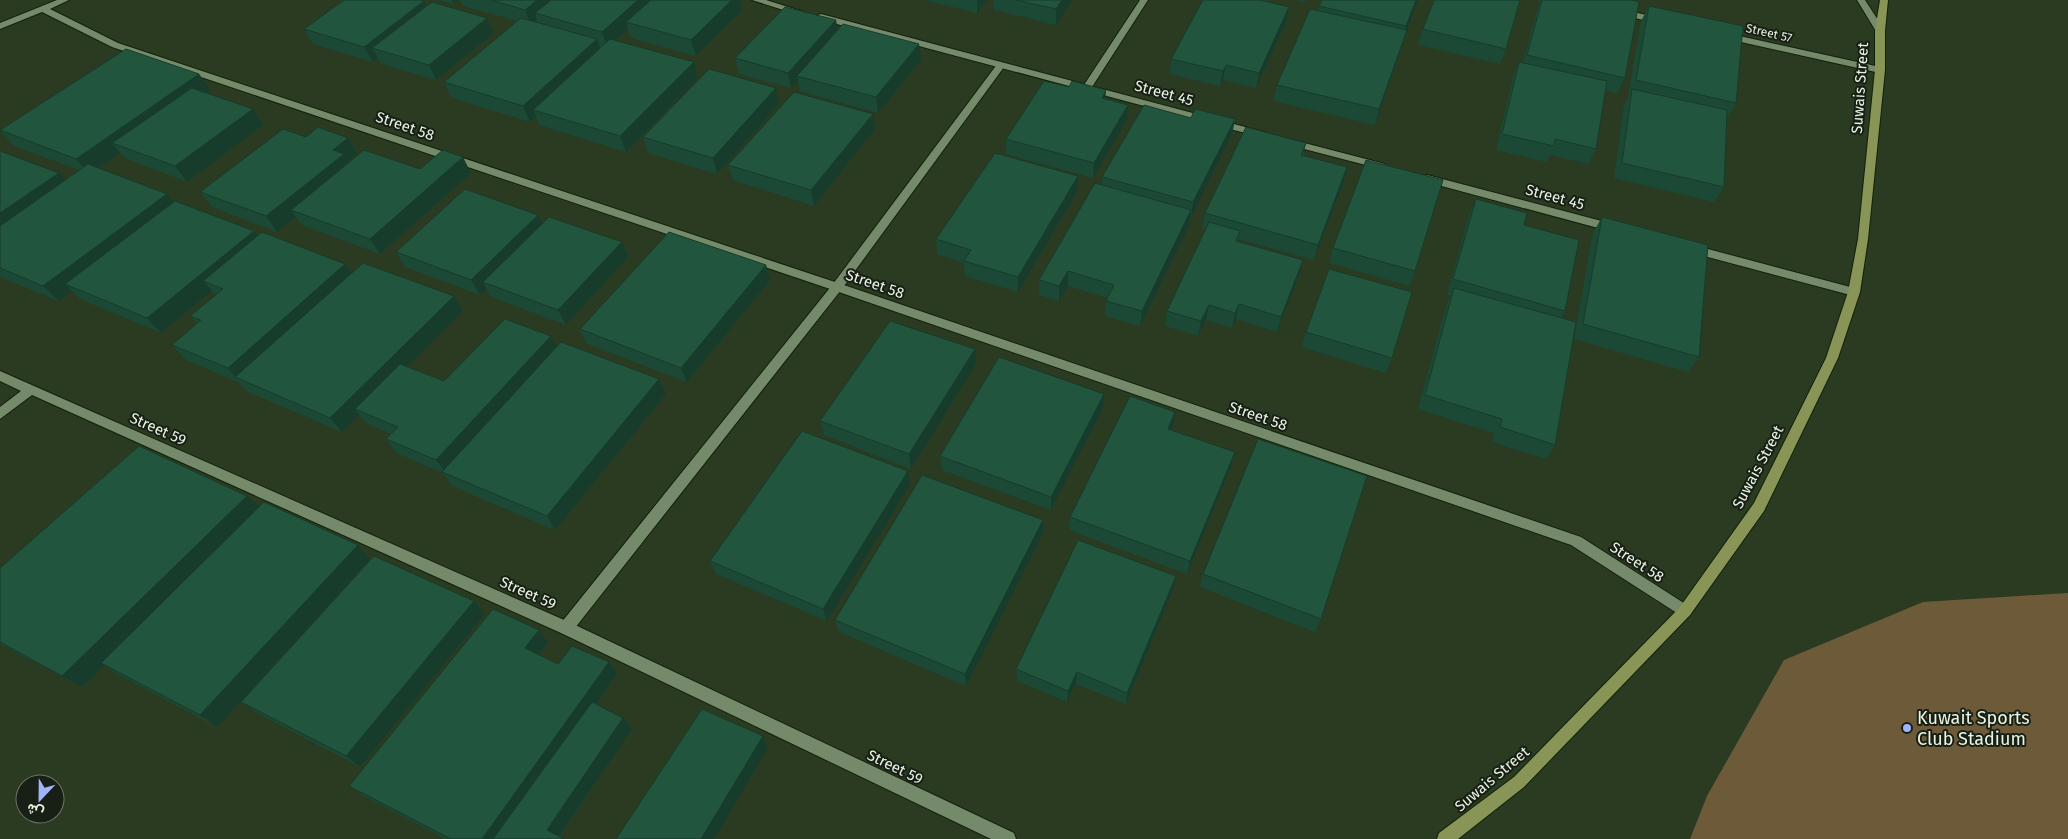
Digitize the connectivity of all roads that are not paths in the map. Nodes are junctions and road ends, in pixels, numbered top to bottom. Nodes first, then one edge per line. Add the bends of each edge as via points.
1 (66, 0) edge
2 (756, 0) edge
3 (1144, 0) edge
4 (1861, 0) edge
5 (1884, 0) edge
6 (42, 9) junction
7 (1612, 11) edge
8 (1670, 23) edge
9 (0, 26) edge
10 (1880, 31) junction
11 (1718, 34) edge
12 (1001, 65) junction
13 (1880, 70) junction
14 (1087, 88) junction
15 (1394, 170) edge
16 (1413, 175) edge
17 (1624, 231) edge
18 (1681, 246) edge
19 (836, 287) junction
20 (1854, 292) junction
21 (0, 376) edge
22 (30, 390) junction
23 (0, 414) edge
24 (1685, 611) junction
25 (566, 628) junction
26 (1008, 839) edge
27 (1445, 839) edge

1 - 6 street
2 - 12 street, Street 45
3 - 14 street
4 - 10 street
5 - 10 street, Suwais Street
6 - 9 street
6 - 19 street, Street 58 via 116,45
7 - 8 street
10 - 13 street, Suwais Street
11 - 13 street, Street 57
12 - 14 street, Street 45
12 - 19 street
13 - 20 street, Suwais Street via 1863,240
14 - 15 street, Street 45
16 - 17 street, Street 45
18 - 20 street
19 - 24 street, Street 58 via 1576,540
19 - 25 street
20 - 24 street, Suwais Street via 1832,358 1759,507
21 - 22 street, Street 59
22 - 23 street
22 - 25 street, Street 59
24 - 27 street, Suwais Street via 1519,782
25 - 26 street, Street 59

